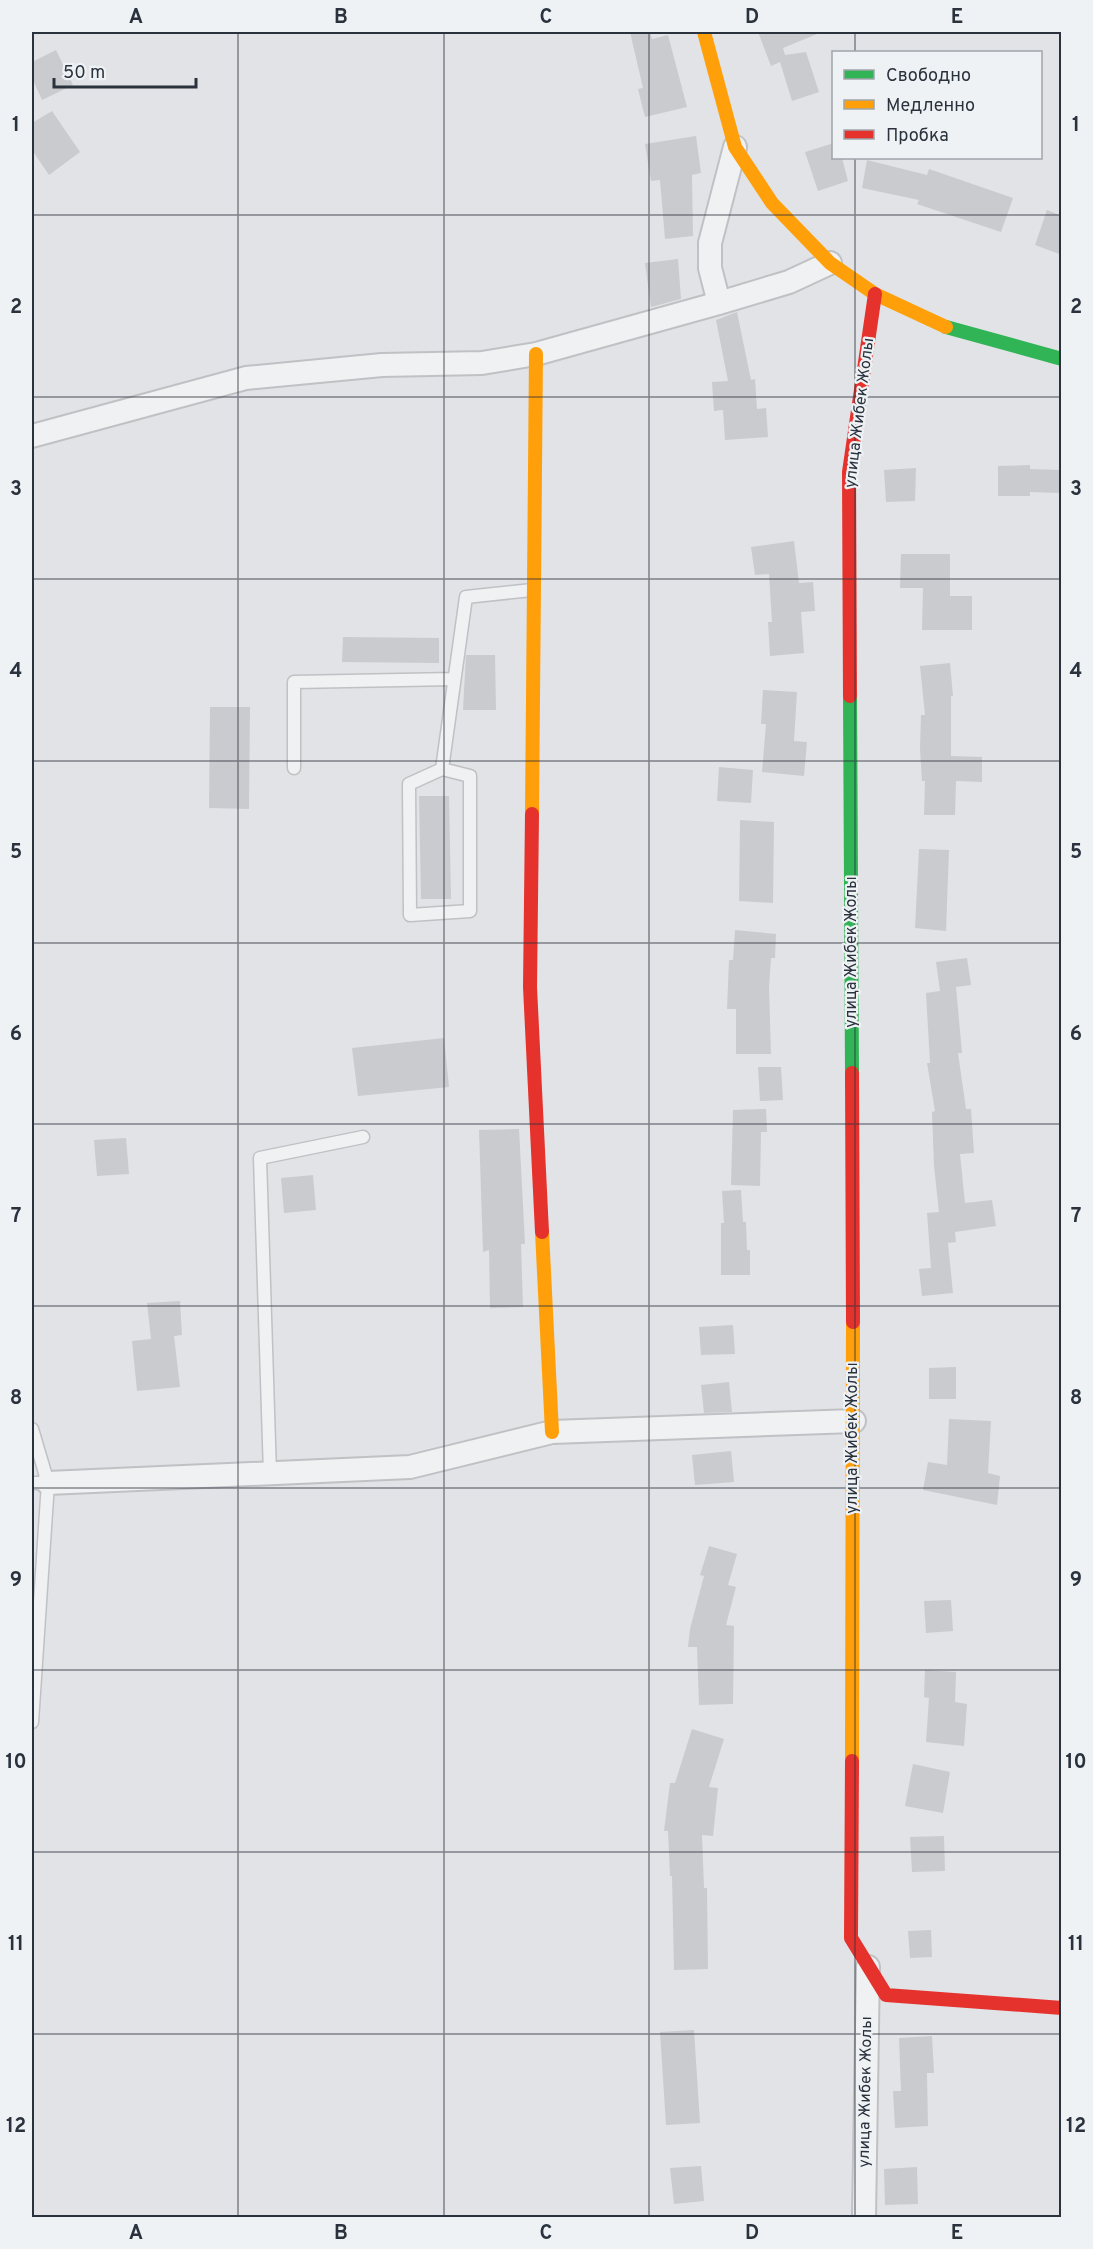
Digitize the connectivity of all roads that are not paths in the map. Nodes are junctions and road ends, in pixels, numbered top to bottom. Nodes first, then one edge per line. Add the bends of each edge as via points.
1 (704, 32) edge
2 (735, 147) junction
3 (830, 263) junction
4 (875, 294) junction
5 (719, 303) junction
6 (536, 354) junction
7 (1062, 359) edge
8 (32, 436) edge
9 (534, 590) junction
10 (454, 679) junction
11 (294, 768) dead end
12 (442, 769) junction
13 (363, 1137) dead end
14 (854, 1421) junction
15 (32, 1429) edge
16 (552, 1432) junction
17 (270, 1474) junction
18 (40, 1483) edge
19 (32, 1722) edge
20 (868, 1967) junction
21 (1062, 2008) edge
22 (864, 2217) edge

1 - 2 street
2 - 3 street via 772,203
2 - 5 street via 710,243 710,268
3 - 4 street
3 - 5 street via 789,282
4 - 7 street via 955,331
4 - 14 street, улица Жибек Жолы via 849,472
5 - 6 street
6 - 8 street via 482,363 382,365 246,378
6 - 9 street
9 - 10 lane via 466,597
9 - 16 street via 530,987
10 - 11 lane via 294,682
10 - 12 lane
12 - 12 lane via 409,784 410,915 470,911 470,776
13 - 17 lane via 260,1158
14 - 16 street
14 - 20 street, улица Жибек Жолы via 851,1938
15 - 18 lane
16 - 17 street via 410,1467
17 - 18 street
18 - 19 lane
20 - 21 street via 885,1995
20 - 22 street, улица Жибек Жолы

